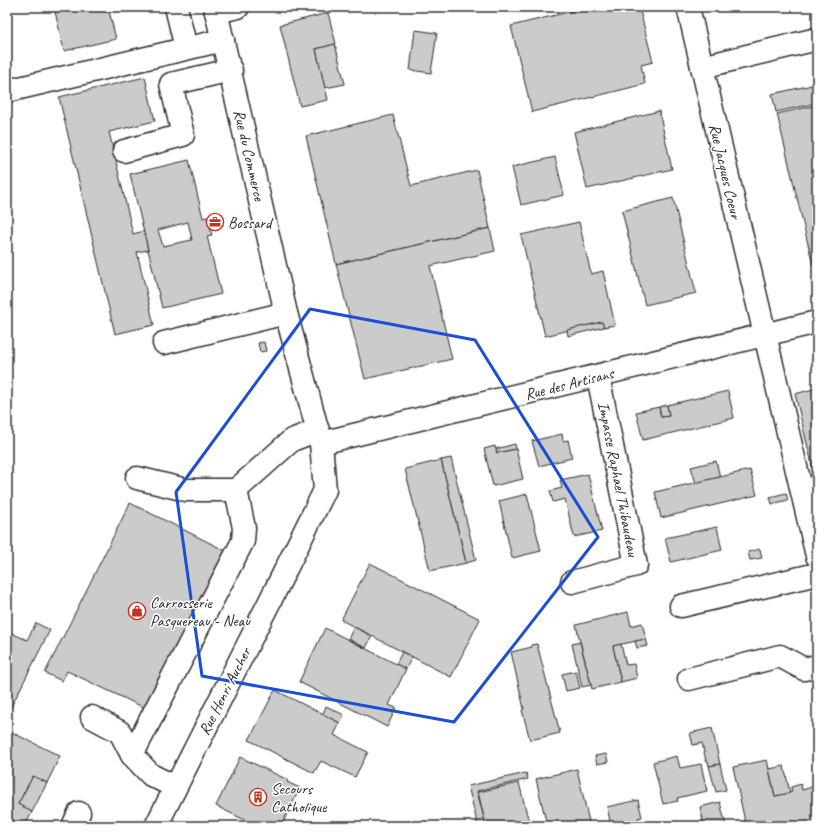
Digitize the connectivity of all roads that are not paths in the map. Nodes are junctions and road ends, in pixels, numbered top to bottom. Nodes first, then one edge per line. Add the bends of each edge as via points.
1 (176, 7) edge
2 (238, 7) edge
3 (688, 7) edge
4 (216, 9) edge
5 (817, 39) edge
6 (223, 40) junction
7 (186, 48) junction
8 (702, 67) junction
9 (231, 70) junction
10 (7, 91) edge
11 (124, 151) dead end
12 (286, 313) junction
13 (817, 322) edge
14 (765, 335) junction
15 (164, 343) dead end
16 (598, 376) junction
17 (320, 436) junction
18 (137, 478) dead end
19 (236, 490) junction
20 (817, 556) edge
21 (817, 574) edge
22 (572, 582) dead end
23 (681, 606) dead end
24 (817, 666) edge
25 (689, 679) dead end
26 (92, 717) dead end
27 (132, 755) junction
28 (175, 787) junction
29 (156, 826) edge

1 - 7 street
2 - 4 street
3 - 8 street, Rue Jacques Coeur
4 - 6 street, Rue du Commerce
5 - 8 street
6 - 7 street
6 - 9 street, Rue du Commerce
7 - 10 street
8 - 14 street, Rue Jacques Coeur
9 - 11 street via 171,84 183,135
9 - 12 street, Rue du Commerce
12 - 15 street
12 - 17 street, Rue du Commerce
13 - 14 street, Rue des Artisans
14 - 16 street, Rue des Artisans
14 - 20 street, Rue Jacques Coeur
16 - 17 street, Rue des Artisans
16 - 22 street, Impasse Raphael Thibaudeau via 636,565
17 - 19 street, Rue des Artisans via 292,440
17 - 28 street, Rue Henri Aucher via 325,490
18 - 19 street via 186,490
19 - 27 street via 244,528 243,541
21 - 23 street
24 - 25 street via 804,668 780,656
26 - 27 street via 120,732
27 - 28 street via 151,775
28 - 29 street, Rue Henri Aucher

